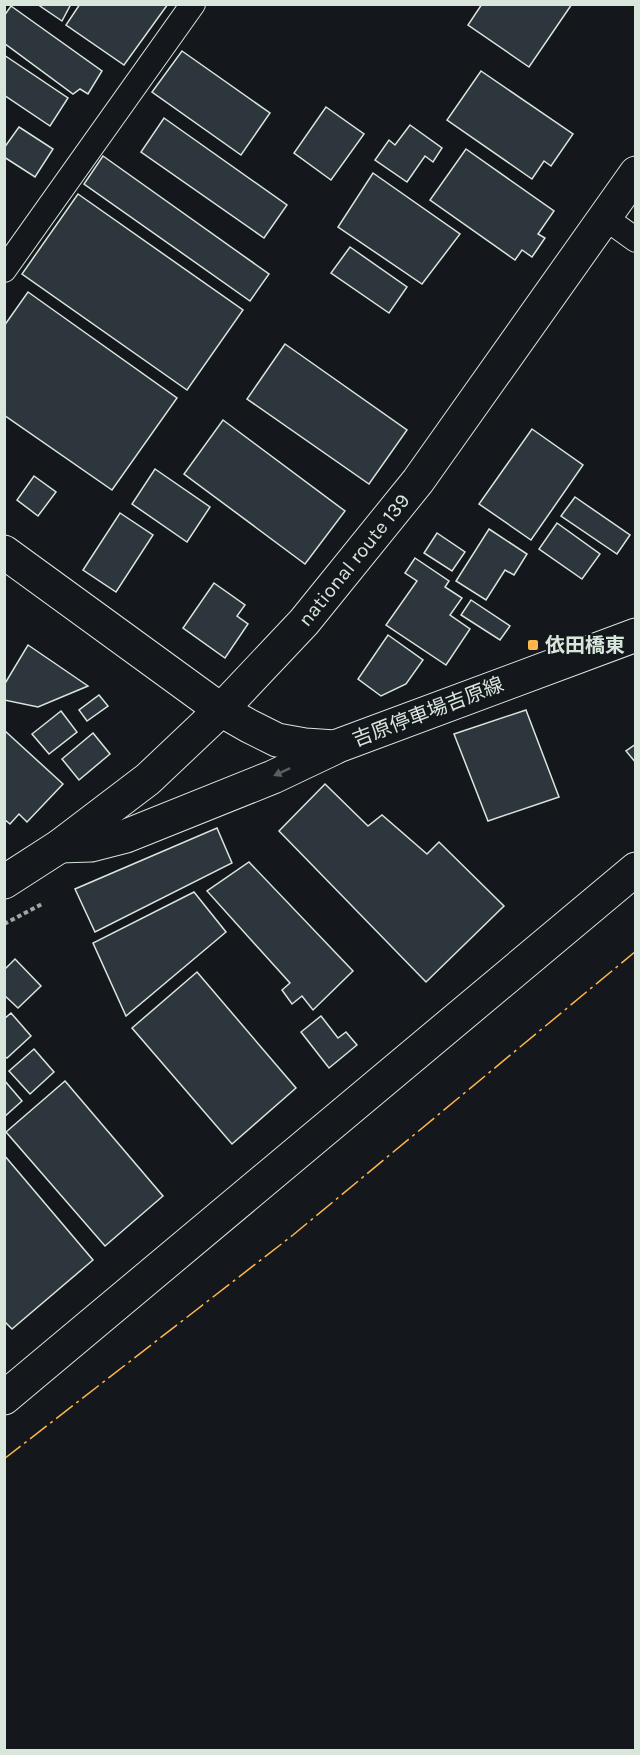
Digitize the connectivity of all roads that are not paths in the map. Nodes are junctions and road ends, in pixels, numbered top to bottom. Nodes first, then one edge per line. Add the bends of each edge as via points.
1 (193, 4) edge
2 (636, 173) edge
3 (604, 217) junction
4 (636, 240) edge
5 (4, 270) edge
6 (4, 552) edge
7 (636, 635) edge
8 (221, 710) junction
9 (335, 747) junction
10 (60, 846) junction
11 (636, 869) edge
12 (4, 882) edge
13 (4, 1398) edge

1 - 5 street
2 - 3 main road, national route 139
3 - 4 street
3 - 8 main road, national route 139 via 418,481 304,622
6 - 8 main road, 吉原停車場吉原線
7 - 9 main road, 吉原停車場吉原線
8 - 9 main road, 吉原停車場吉原線 via 277,740
8 - 10 main road, national route 139 via 148,779
9 -> 10 main road via 273,777 126,836 92,845
10 - 12 main road, national route 139
11 - 13 main road

